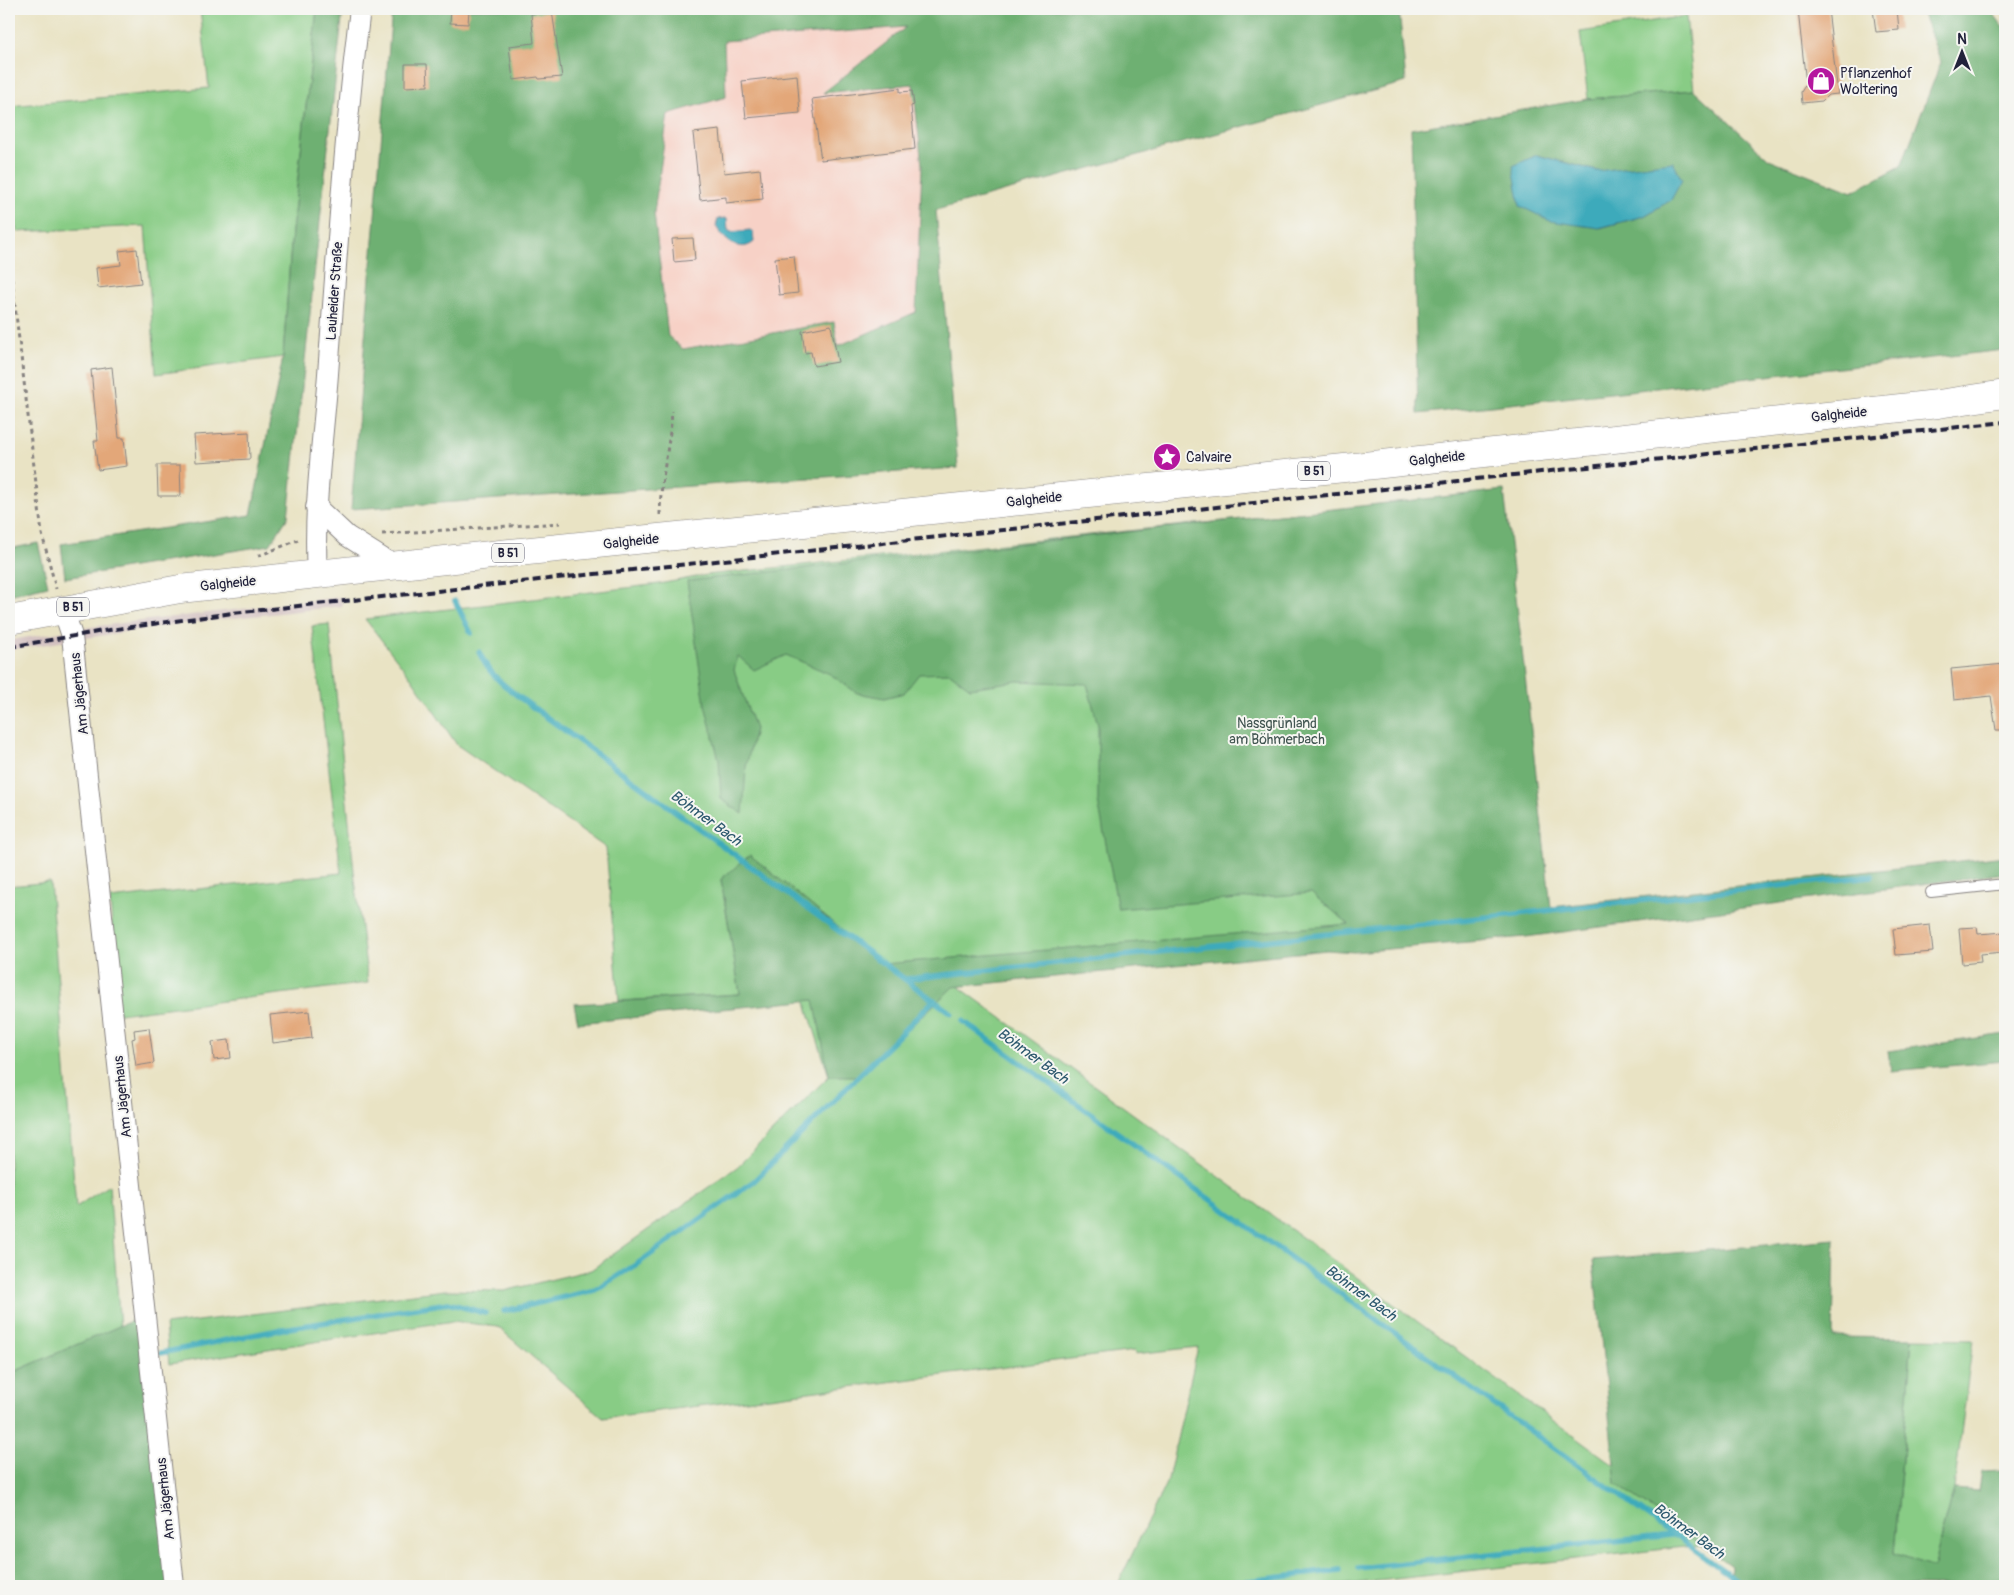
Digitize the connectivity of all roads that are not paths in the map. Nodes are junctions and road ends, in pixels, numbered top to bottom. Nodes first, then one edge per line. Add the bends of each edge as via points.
1 (360, 9) edge
2 (2005, 394) edge
3 (316, 507) junction
4 (393, 565) junction
5 (317, 573) junction
6 (63, 609) junction
7 (9, 620) edge
8 (2005, 884) edge
9 (1931, 892) dead end
10 (174, 1586) edge

1 - 3 street, Lauheider Straße via 341,190 323,451
2 - 4 main road, Galgheide / B 51 via 1364,466
3 - 4 street via 347,536
3 - 5 street, Lauheider Straße
4 - 5 main road, Galgheide / B 51
5 - 6 main road, Galgheide / B 51 via 180,589
6 - 7 main road, Galgheide / B 51
6 - 10 street, Am Jägerhaus via 72,636
8 - 9 lane

